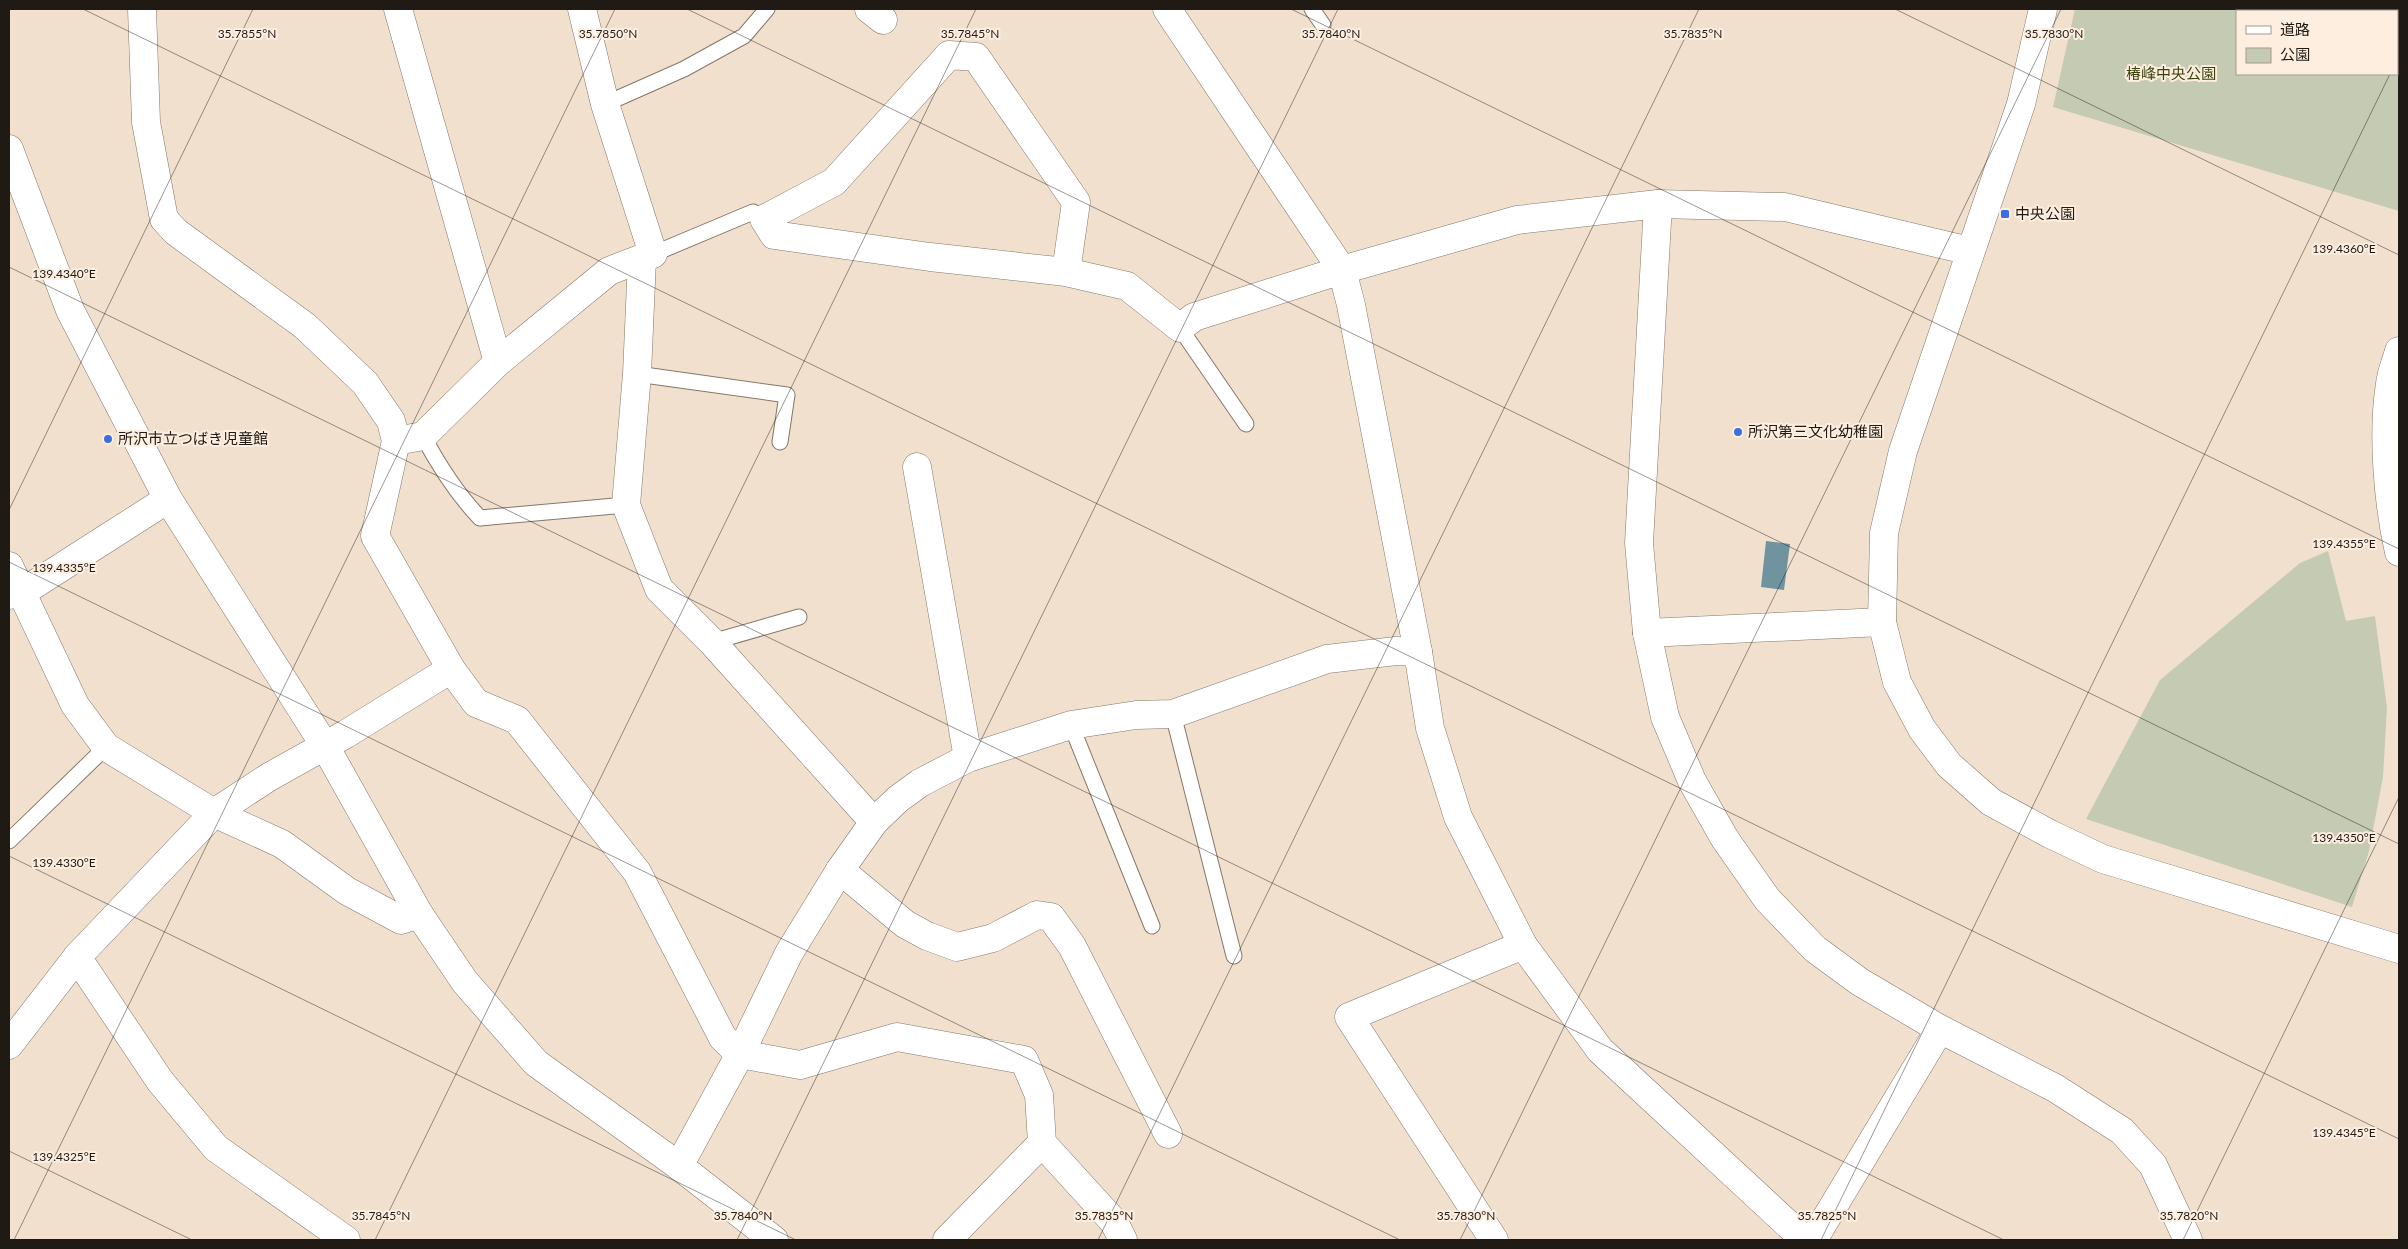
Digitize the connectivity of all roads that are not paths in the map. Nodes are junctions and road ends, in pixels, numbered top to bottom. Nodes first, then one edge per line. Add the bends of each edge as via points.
1 (142, 9) edge
2 (398, 9) edge
3 (582, 9) edge
4 (767, 9) edge
5 (1167, 9) edge
6 (1312, 9) edge
7 (2043, 9) edge
8 (1323, 25) dead end
9 (605, 104) junction
10 (9, 149) edge
11 (1658, 204) junction
12 (764, 219) junction
13 (1970, 251) junction
14 (648, 257) junction
15 (1342, 270) junction
16 (1066, 272) junction
17 (1180, 328) junction
18 (2399, 352) edge
19 (498, 362) junction
20 (636, 374) junction
21 (1246, 424) dead end
22 (423, 436) junction
23 (396, 441) junction
24 (780, 442) dead end
25 (916, 467) dead end
26 (168, 499) junction
27 (626, 505) junction
28 (2399, 552) edge
29 (9, 566) edge
30 (15, 594) edge
31 (799, 617) dead end
32 (1882, 622) junction
33 (1647, 633) junction
34 (712, 642) junction
35 (1418, 652) junction
36 (451, 669) junction
37 (1173, 714) junction
38 (1071, 725) junction
39 (325, 746) junction
40 (106, 747) junction
41 (968, 758) junction
42 (214, 813) junction
43 (874, 822) junction
44 (9, 841) edge
45 (840, 870) junction
46 (419, 914) junction
47 (1152, 926) dead end
48 (1523, 946) junction
49 (2399, 949) edge
50 (1234, 956) dead end
51 (77, 958) junction
52 (1940, 1029) junction
53 (9, 1045) edge
54 (740, 1054) junction
55 (1168, 1134) dead end
56 (1042, 1143) junction
57 (679, 1166) junction
58 (346, 1240) edge
59 (774, 1240) edge
60 (947, 1240) edge
61 (1123, 1240) edge
62 (1494, 1240) edge
63 (1805, 1240) edge
64 (1813, 1240) edge
65 (2188, 1240) edge

1 - 23 street via 146,122 164,219 176,232 305,326 365,383 391,421
2 - 19 street
3 - 9 street
4 - 9 lane via 744,36
5 - 15 street
6 - 8 lane
7 - 13 street via 2021,104
9 - 14 street
10 - 26 street via 70,310
11 - 13 street via 1785,207
11 - 15 street via 1517,220
11 - 33 street via 1639,543
12 - 14 lane via 753,212
12 - 16 street via 774,235
12 - 16 street via 834,182 949,55 976,57 1076,202
13 - 32 street via 1904,451 1886,523 1881,576
14 - 19 street via 609,271
14 - 20 street
15 - 17 street via 1194,317
15 - 35 street
16 - 17 street via 1127,286
17 - 21 lane
18 - 28 street via 2390,383 2385,439
19 - 22 street
20 - 24 lane via 787,395
20 - 27 street
22 - 23 street
22 - 27 lane via 462,500 480,518
23 - 36 street via 375,536
25 - 41 street
26 - 30 street
26 - 39 street
27 - 34 street via 659,588
29 - 30 street
30 - 40 street via 75,705
31 - 34 lane
32 - 33 street
32 - 49 street via 1897,682 1922,729 1949,765 1991,802 2103,858
33 - 52 street via 1665,717 1692,781 1725,839 1767,899 1815,949 1860,982
34 - 43 street
35 - 37 street via 1396,651 1328,659
35 - 48 street via 1430,728 1458,817
36 - 39 street
36 - 54 street via 476,703 517,720 637,872 723,1038
37 - 38 street via 1136,715
37 - 50 lane
38 - 41 street
38 - 47 lane
39 - 42 street via 268,777
39 - 46 street
40 - 42 street
40 - 44 lane
41 - 43 street via 920,783
42 - 46 street via 282,844 347,890 401,920
42 - 51 street
43 - 45 street
45 - 54 street via 789,953
45 - 55 street via 906,924 957,947 993,938 1037,915 1051,917 1072,946
46 - 57 street via 465,982 536,1063
48 - 62 street via 1349,1017
48 - 63 street via 1600,1050
51 - 53 street
51 - 58 street via 160,1081 216,1148
52 - 64 street
52 - 65 street via 2055,1088 2122,1131 2153,1165
54 - 56 street via 800,1065 897,1037 1024,1060 1039,1095
54 - 57 street
56 - 60 street
56 - 61 street via 1114,1222
57 - 59 street

